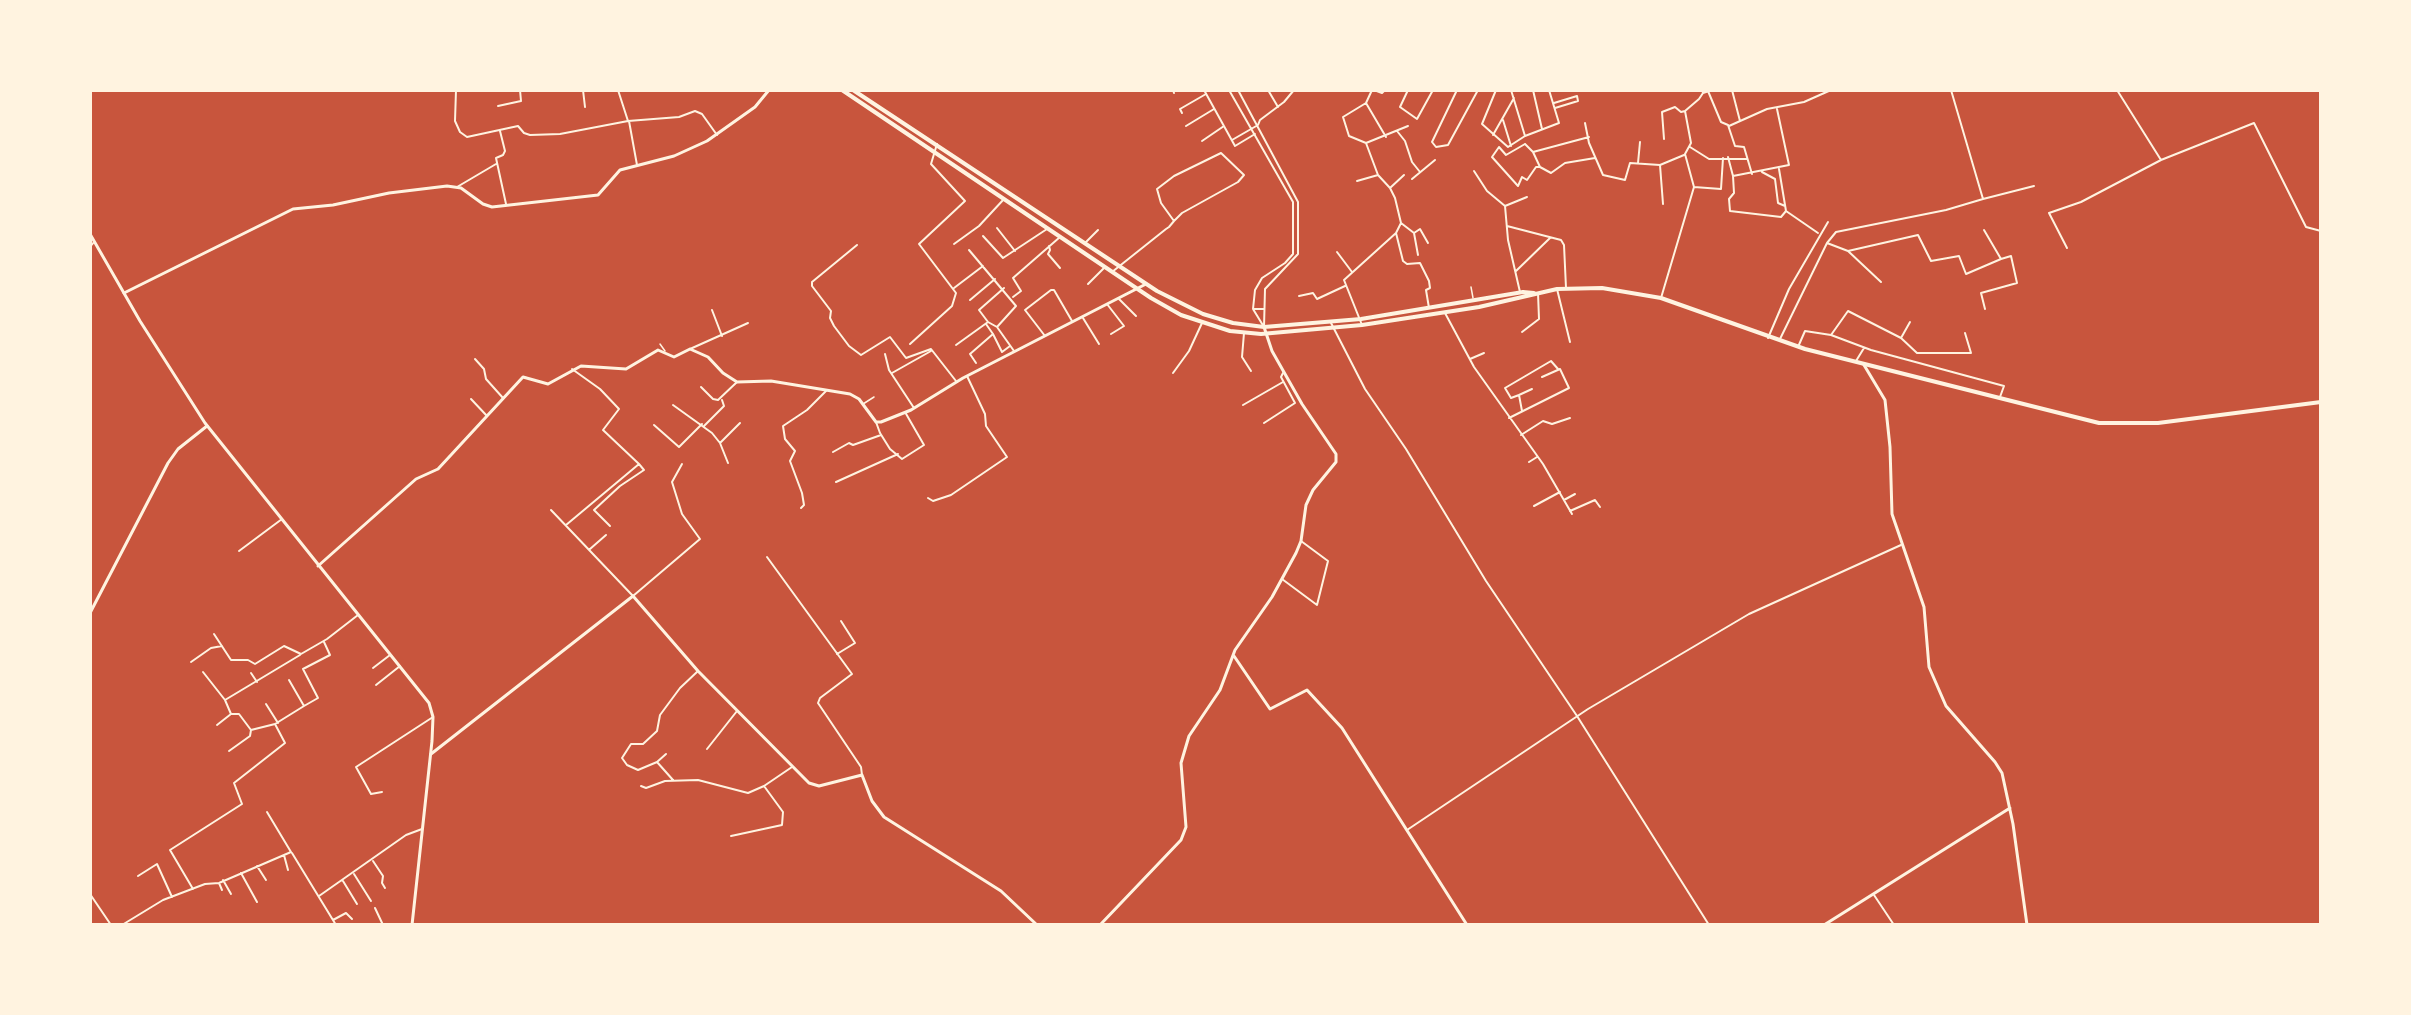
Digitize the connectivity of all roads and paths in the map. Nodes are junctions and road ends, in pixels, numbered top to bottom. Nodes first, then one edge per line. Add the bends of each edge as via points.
1 (456, 90) edge
2 (520, 90) edge
3 (583, 90) edge
4 (618, 90) edge
5 (769, 90) edge
6 (842, 90) edge
7 (853, 90) edge
8 (1229, 90) edge
9 (1238, 90) edge
10 (1268, 90) edge
11 (1294, 90) edge
12 (1373, 90) edge
13 (1384, 90) edge
14 (1408, 90) edge
15 (1433, 90) edge
16 (1456, 90) edge
17 (1478, 90) edge
18 (1496, 90) edge
19 (1511, 90) edge
20 (1533, 90) edge
21 (1549, 90) edge
22 (1732, 90) edge
23 (1831, 90) edge
24 (1951, 90) edge
25 (2117, 90) edge
26 (1702, 91) edge
27 (1710, 91) edge
28 (1205, 92) edge
29 (1514, 98) junction
30 (1366, 103) junction
31 (1553, 103) junction
32 (498, 106) dead end
33 (585, 106) dead end
34 (1278, 107) junction
35 (1555, 108) junction
36 (1214, 109) junction
37 (1777, 109) junction
38 (1685, 111) junction
39 (1182, 113) dead end
40 (1254, 119) junction
41 (1503, 119) junction
42 (1260, 120) junction
43 (628, 121) junction
44 (1740, 121) junction
45 (1249, 123) junction
46 (1585, 123) dead end
47 (1258, 125) junction
48 (1186, 126) dead end
49 (1224, 126) junction
50 (1408, 126) dead end
51 (1729, 126) junction
52 (1252, 128) junction
53 (1542, 129) junction
54 (500, 130) junction
55 (1397, 131) junction
56 (1255, 134) junction
57 (717, 135) junction
58 (1493, 135) junction
59 (1525, 136) junction
60 (1386, 137) junction
61 (1589, 137) junction
62 (1664, 139) dead end
63 (1231, 140) junction
64 (1202, 141) dead end
65 (1640, 142) dead end
66 (1366, 143) junction
67 (937, 144) junction
68 (1511, 146) junction
69 (1690, 147) junction
70 (933, 150) junction
71 (1533, 152) junction
72 (1685, 154) junction
73 (1596, 158) junction
74 (1723, 158) junction
75 (1728, 158) junction
76 (1747, 159) junction
77 (2161, 159) junction
78 (1435, 160) dead end
79 (1638, 163) junction
80 (496, 164) junction
81 (637, 165) junction
82 (1660, 165) junction
83 (1540, 167) junction
84 (1779, 169) junction
85 (1474, 171) dead end
86 (1420, 172) junction
87 (1762, 172) junction
88 (1752, 174) junction
89 (1378, 175) junction
90 (1404, 175) dead end
91 (1734, 176) junction
92 (1412, 179) dead end
93 (1357, 181) dead end
94 (2034, 186) dead end
95 (458, 187) junction
96 (1694, 187) junction
97 (1390, 188) junction
98 (1527, 197) dead end
99 (1004, 199) junction
100 (1983, 199) junction
101 (1293, 202) junction
102 (1298, 202) junction
103 (506, 204) junction
104 (1663, 204) dead end
105 (1505, 206) junction
106 (1785, 206) junction
107 (1786, 211) junction
108 (1174, 221) junction
109 (1827, 222) dead end
110 (1401, 223) junction
111 (1507, 226) junction
112 (997, 228) dead end
113 (1047, 229) junction
114 (1098, 230) dead end
115 (1984, 230) dead end
116 (2321, 231) edge
117 (1396, 233) junction
118 (1414, 233) junction
119 (1819, 233) junction
120 (90, 234) edge
121 (982, 236) dead end
122 (1060, 237) junction
123 (1551, 237) junction
124 (94, 242) junction
125 (954, 243) dead end
126 (1085, 243) junction
127 (1428, 243) dead end
128 (1827, 243) junction
129 (857, 245) dead end
130 (1049, 246) junction
131 (90, 247) edge
132 (2067, 248) dead end
133 (969, 250) dead end
134 (1015, 251) junction
135 (1848, 251) junction
136 (1337, 252) dead end
137 (1418, 255) dead end
138 (2001, 258) junction
139 (1117, 265) junction
140 (983, 266) junction
141 (1105, 267) junction
142 (1060, 268) dead end
143 (1516, 271) junction
144 (1112, 272) junction
145 (1352, 272) junction
146 (995, 279) junction
147 (1881, 282) dead end
148 (1088, 284) dead end
149 (1146, 284) junction
150 (1345, 286) junction
151 (1471, 287) dead end
152 (954, 288) junction
153 (1004, 288) junction
154 (1566, 288) junction
155 (1138, 289) junction
156 (1557, 289) junction
157 (1520, 292) junction
158 (124, 293) junction
159 (1536, 293) junction
160 (1299, 296) dead end
161 (1011, 298) junction
162 (1661, 298) junction
163 (1118, 299) junction
164 (970, 300) dead end
165 (1473, 301) junction
166 (1107, 304) junction
167 (1429, 308) junction
168 (1253, 309) junction
169 (1264, 309) junction
170 (1985, 309) dead end
171 (712, 310) dead end
172 (1445, 313) junction
173 (1136, 316) dead end
174 (1083, 318) junction
175 (1361, 319) junction
176 (1330, 321) junction
177 (1073, 322) junction
178 (1910, 322) dead end
179 (747, 323) dead end
180 (987, 323) junction
181 (1202, 323) junction
182 (1362, 325) junction
183 (998, 327) junction
184 (1264, 327) junction
185 (1332, 328) junction
186 (1244, 333) junction
187 (1522, 333) dead end
188 (1965, 333) dead end
189 (993, 334) junction
190 (1110, 334) dead end
191 (1265, 334) junction
192 (1831, 335) junction
193 (722, 336) junction
194 (1045, 336) junction
195 (1768, 338) junction
196 (1901, 338) junction
197 (1779, 341) junction
198 (1570, 342) dead end
199 (660, 344) dead end
200 (910, 344) dead end
201 (1099, 344) dead end
202 (956, 345) dead end
203 (1010, 346) junction
204 (1798, 347) junction
205 (1864, 347) junction
206 (690, 349) junction
207 (933, 350) junction
208 (1014, 351) junction
209 (666, 352) junction
210 (1484, 353) dead end
211 (885, 354) dead end
212 (475, 359) dead end
213 (1470, 359) junction
214 (1856, 361) junction
215 (976, 363) dead end
216 (1864, 364) junction
217 (572, 369) junction
218 (1559, 369) junction
219 (1251, 371) dead end
220 (1283, 372) junction
221 (892, 373) junction
222 (1173, 373) dead end
223 (967, 376) junction
224 (1542, 377) dead end
225 (957, 381) junction
226 (737, 382) junction
227 (1283, 382) junction
228 (701, 387) dead end
229 (1532, 389) dead end
230 (827, 390) junction
231 (1520, 395) junction
232 (874, 397) dead end
233 (503, 398) junction
234 (721, 398) junction
235 (2000, 398) junction
236 (471, 399) dead end
237 (2321, 402) edge
238 (862, 404) junction
239 (673, 405) dead end
240 (1243, 405) dead end
241 (914, 408) junction
242 (1522, 411) junction
243 (905, 412) junction
244 (487, 416) junction
245 (1509, 418) junction
246 (1570, 418) dead end
247 (876, 422) junction
248 (740, 423) dead end
249 (1264, 423) dead end
250 (654, 425) dead end
251 (703, 425) junction
252 (207, 426) junction
253 (881, 435) junction
254 (1521, 435) junction
255 (720, 443) junction
256 (833, 452) dead end
257 (898, 454) junction
258 (1537, 457) junction
259 (1529, 462) dead end
260 (728, 463) dead end
261 (639, 464) junction
262 (682, 464) dead end
263 (836, 482) dead end
264 (1560, 492) junction
265 (1575, 494) dead end
266 (927, 498) dead end
267 (1564, 500) junction
268 (1534, 506) dead end
269 (1600, 507) dead end
270 (801, 508) dead end
271 (551, 510) dead end
272 (282, 519) junction
273 (566, 525) junction
274 (610, 526) dead end
275 (606, 535) dead end
276 (1301, 541) junction
277 (1901, 545) junction
278 (590, 549) junction
279 (239, 551) dead end
280 (767, 557) dead end
281 (318, 566) junction
282 (1282, 579) junction
283 (633, 596) junction
284 (90, 613) edge
285 (358, 615) junction
286 (841, 621) dead end
287 (214, 634) dead end
288 (222, 646) junction
289 (301, 654) junction
290 (837, 654) junction
291 (390, 655) junction
292 (1234, 656) junction
293 (191, 662) dead end
294 (400, 666) junction
295 (373, 668) dead end
296 (698, 671) junction
297 (203, 672) dead end
298 (251, 673) dead end
299 (289, 680) dead end
300 (257, 682) junction
301 (376, 685) dead end
302 (225, 700) junction
303 (266, 704) dead end
304 (304, 706) junction
305 (737, 711) junction
306 (231, 714) junction
307 (1577, 716) junction
308 (434, 717) junction
309 (277, 723) junction
310 (217, 725) dead end
311 (251, 730) junction
312 (707, 749) dead end
313 (229, 751) dead end
314 (431, 753) junction
315 (666, 754) dead end
316 (657, 762) junction
317 (792, 767) junction
318 (862, 775) junction
319 (673, 780) junction
320 (641, 786) dead end
321 (764, 786) junction
322 (382, 792) dead end
323 (2010, 808) junction
324 (267, 812) dead end
325 (422, 829) junction
326 (1407, 830) junction
327 (731, 836) dead end
328 (291, 852) junction
329 (284, 855) junction
330 (373, 861) junction
331 (257, 866) junction
332 (288, 870) dead end
333 (241, 873) junction
334 (354, 874) junction
335 (138, 876) dead end
336 (224, 880) junction
337 (266, 880) dead end
338 (343, 881) junction
339 (219, 883) junction
340 (385, 888) dead end
341 (193, 889) junction
342 (222, 890) dead end
343 (90, 894) edge
344 (231, 894) dead end
345 (1874, 894) junction
346 (319, 896) junction
347 (172, 897) junction
348 (371, 901) dead end
349 (257, 902) dead end
350 (357, 904) dead end
351 (375, 909) dead end
352 (352, 919) dead end
353 (333, 920) junction
354 (111, 925) edge
355 (122, 925) edge
356 (336, 925) edge
357 (383, 925) edge
358 (412, 925) edge
359 (1037, 925) edge
360 (1100, 925) edge
361 (1467, 925) edge
362 (1709, 925) edge
363 (1824, 925) edge
364 (1894, 925) edge
365 (2027, 925) edge

1 - 54 street via 455,121 462,134 470,138
2 - 32 street via 521,101
3 - 33 street
4 - 43 street
5 - 57 street via 755,107
6 - 70 highway
7 - 67 highway
8 - 45 street
9 - 40 street
10 - 34 street
11 - 34 street
12 - 13 street
12 - 30 street
14 - 15 street via 1401,107 1418,119
16 - 17 street via 1432,142 1436,147 1448,145
18 - 58 street via 1482,124
19 - 29 street
20 - 53 street
21 - 31 street
22 - 44 street
23 - 37 street
24 - 100 street
25 - 77 street
26 - 27 street
26 - 38 street
27 - 51 street via 1721,122
28 - 36 street
28 - 39 street via 1180,109
29 - 41 street
29 - 59 street
30 - 60 street
30 - 66 street via 1343,117 1349,136
31 - 35 street
31 - 35 street via 1577,97 1578,101
34 - 42 street
35 - 53 street via 1558,123
36 - 48 street
36 - 49 street
37 - 44 street via 1767,109
37 - 84 street via 1789,163
38 - 62 street via 1675,107 1662,112
38 - 69 street
40 - 42 street
40 - 45 street
40 - 47 street
41 - 58 street
41 - 68 street
42 - 47 street
43 - 54 street via 560,134 526,134 518,126
43 - 57 street via 679,117 698,111
43 - 81 street
44 - 51 street
45 - 52 street
46 - 61 street
47 - 52 street
47 - 102 street
49 - 63 street
49 - 64 street
50 - 55 street
51 - 76 street via 1735,146 1744,147
52 - 56 street
52 - 63 street
53 - 59 street
54 - 80 street via 505,151
55 - 60 street
55 - 86 street
56 - 63 street via 1235,146
56 - 101 street
57 - 81 street via 687,151
58 - 68 street
59 - 68 street
60 - 66 street
61 - 71 street
61 - 73 street
65 - 79 street
66 - 89 street
67 - 70 street
67 - 126 highway
69 - 72 street
69 - 74 street via 1706,158
70 - 99 highway
70 - 152 street via 934,169 965,201 919,244
71 - 83 street
71 - 83 street via 1524,143 1506,155 1499,147 1492,158 1518,186 1522,177 1527,180
72 - 82 street
72 - 96 street
73 - 79 street via 1603,175 1625,180 1630,163
73 - 83 street via 1563,163 1551,173
74 - 75 street
74 - 96 street via 1721,189
75 - 76 street
75 - 91 street
76 - 88 street
77 - 116 street via 2254,123 2306,228
77 - 132 street via 2081,202 2049,213
78 - 86 street
79 - 82 street
80 - 95 street
80 - 103 street
81 - 103 street via 617,172 608,188 598,195
82 - 104 street
84 - 87 street
84 - 106 street
85 - 105 street via 1487,191
86 - 92 street
87 - 88 street
87 - 106 street via 1775,179 1778,203
88 - 91 street
89 - 93 street
89 - 97 street
90 - 97 street
91 - 107 street via 1730,211 1781,217
94 - 100 street
95 - 103 street via 488,206
95 - 158 street via 399,191 293,209
96 - 162 street
97 - 110 street
98 - 105 street
99 - 113 highway
99 - 125 street via 978,226
100 - 128 street via 1836,232
101 - 102 street
101 - 168 street via 1293,254 1256,286
102 - 169 street via 1298,254 1265,289
105 - 111 street
106 - 107 street
107 - 119 street
108 - 108 street via 1186,211 1244,176 1221,153 1174,176 1157,189 1161,203
108 - 139 street
109 - 119 street
110 - 117 street
110 - 118 street
111 - 123 street
111 - 143 street
112 - 134 street
113 - 122 highway
113 - 134 street
114 - 126 street
115 - 138 street
117 - 145 street
117 - 167 street via 1403,261 1420,263 1429,281
118 - 127 street via 1420,229
118 - 137 street
119 - 195 street
120 - 124 street
121 - 134 street via 1002,257
122 - 130 street
122 - 141 highway
123 - 143 street
123 - 154 street via 1560,239 1564,245
124 - 131 street
124 - 158 street
126 - 139 highway
128 - 135 street
128 - 197 street
129 - 207 street via 812,282 831,311 834,326 861,355 890,337 906,358
130 - 142 street via 1048,254
130 - 161 street via 1012,279 1021,291
133 - 140 street
135 - 138 street via 1915,235 1922,239 1931,261 1959,256 1965,274
135 - 147 street
136 - 145 street
138 - 170 street via 2011,256 2017,284 1982,292
139 - 144 street
139 - 149 highway
140 - 146 street
140 - 152 street
141 - 144 highway
141 - 148 street
143 - 157 street
144 - 155 highway
145 - 150 street via 1344,280
146 - 153 street
146 - 164 street
149 - 155 street
149 - 184 highway via 1203,314
150 - 160 street via 1317,299 1313,293
150 - 175 street
151 - 165 lane
152 - 200 street via 952,306
153 - 161 street
153 - 180 street via 979,310
154 - 156 highway
154 - 162 highway via 1616,289
155 - 163 street
155 - 181 highway
156 - 159 highway
156 - 198 street
157 - 159 highway
157 - 165 highway
158 - 252 street
159 - 172 highway
159 - 187 street via 1539,319
161 - 183 street via 1017,307
162 - 195 highway
163 - 166 street
163 - 173 street
165 - 167 highway
166 - 174 street
166 - 190 street via 1124,326
167 - 175 highway
168 - 169 street
168 - 184 street
169 - 184 street
171 - 193 street
172 - 182 highway
172 - 213 street
174 - 177 street
174 - 201 street
175 - 176 highway
175 - 182 street
176 - 184 highway
176 - 185 street
177 - 194 street
177 - 194 street via 1051,290 1025,309
178 - 196 street
179 - 193 street
180 - 183 street
180 - 189 street
180 - 202 street
181 - 186 highway
181 - 222 street via 1190,351
182 - 185 highway
183 - 203 street
184 - 191 street
185 - 191 highway
185 - 307 street via 1365,389 1486,581
186 - 191 highway
186 - 219 street via 1242,357
188 - 196 street via 1971,353 1917,353
189 - 203 street via 1002,352
189 - 215 street via 970,354
191 - 220 street
192 - 196 street via 1848,311
192 - 204 street via 1805,331
192 - 205 street
193 - 206 street
194 - 208 street
195 - 197 highway
197 - 204 highway
199 - 209 lane
203 - 208 street
204 - 214 highway
205 - 214 street
205 - 235 street via 2004,386
206 - 209 street via 674,357
206 - 226 street via 708,357
207 - 221 street
207 - 225 street
208 - 223 street
209 - 217 street via 657,350 626,369
210 - 213 street
211 - 221 street
212 - 233 street
213 - 245 street
214 - 216 highway
216 - 235 highway
216 - 277 street via 1885,400 1891,504
217 - 233 street via 548,384 523,377
217 - 261 street via 619,409 603,430
218 - 224 street
218 - 231 street via 1551,362 1505,388 1511,398
218 - 242 street via 1568,388
220 - 227 street
220 - 276 street via 1337,458 1306,505
221 - 241 street
223 - 225 street
223 - 266 street via 985,414 986,426 1007,457 951,495 933,501
225 - 241 street
226 - 230 street via 771,381
226 - 234 street
227 - 240 street
227 - 249 street via 1295,405
228 - 234 street via 715,401
229 - 231 street
230 - 238 street via 854,395
230 - 270 street via 783,426 785,439 794,449 790,461 802,493
231 - 242 street
232 - 238 lane
233 - 244 street
234 - 251 street via 724,406
235 - 237 highway via 2099,423 2158,423
236 - 244 street
238 - 247 street
239 - 251 street
241 - 243 street
242 - 245 street
243 - 247 street
243 - 257 street via 924,445 902,459
244 - 281 street via 438,469 416,479
245 - 254 street
246 - 254 street via 1552,424 1543,421
247 - 253 street
248 - 255 street
250 - 251 street via 679,447
251 - 255 street
252 - 272 street
252 - 284 street via 178,449 168,463
253 - 256 street via 849,443
253 - 257 street
254 - 258 street
255 - 260 street
257 - 263 street
258 - 259 street
258 - 264 street
261 - 273 street
261 - 274 street via 644,470 594,510
262 - 283 street via 672,482 682,514 700,539
264 - 267 street
264 - 268 street
265 - 267 street
267 - 269 street via 1571,513 1595,500
271 - 273 street
272 - 279 street
272 - 281 street
273 - 278 street
275 - 278 street
276 - 282 street
276 - 282 street via 1328,561 1317,605
277 - 307 street via 1749,614
277 - 323 street via 1925,614 1932,677 1950,711 1998,766
278 - 283 street
280 - 290 street
281 - 285 street
282 - 292 street
283 - 296 street
283 - 314 street
285 - 289 street
285 - 291 street
285 - 304 street via 323,642 330,655 303,669 318,698
286 - 290 street via 855,643
287 - 288 street
288 - 289 street via 232,661 248,660 255,664 285,646
288 - 293 street via 211,648
289 - 300 street
290 - 318 street via 852,674 818,703 861,767
291 - 294 street
291 - 295 street
292 - 326 street via 1269,709 1304,690 1312,694 1342,728
292 - 360 street via 1220,690 1185,746 1180,779 1185,833 1164,861
294 - 301 street
294 - 308 street via 424,695
296 - 305 street
296 - 316 street via 660,715 657,731 643,744 631,744 622,758 638,770
297 - 302 street
298 - 300 street
299 - 304 street
300 - 302 street
302 - 306 street
303 - 309 street
304 - 309 street
305 - 312 street
305 - 317 street
306 - 310 street
306 - 311 street via 239,714
307 - 326 street
307 - 362 street
308 - 314 street
308 - 322 street via 356,767 371,794
309 - 311 street
309 - 341 street via 285,743 234,784 241,805 170,850
311 - 313 street via 250,736
314 - 325 street
315 - 316 street
316 - 319 street
317 - 318 street via 816,786
317 - 321 street
318 - 359 street via 872,801 884,817 1000,891
319 - 320 street
319 - 321 street via 704,780 748,793
321 - 327 street via 783,812 782,825
323 - 345 street
323 - 365 street
324 - 328 street
325 - 330 street via 406,835
325 - 358 street
326 - 361 street
328 - 329 street
328 - 346 street
329 - 331 street
329 - 332 street
330 - 334 street
330 - 340 street via 383,876
331 - 333 street
331 - 337 street
333 - 336 street
333 - 349 street
334 - 338 street
334 - 348 street
335 - 347 street via 157,864
336 - 339 street
336 - 344 street
338 - 346 street
338 - 350 street
339 - 341 street
339 - 342 street
341 - 347 street
343 - 354 street
345 - 363 street
345 - 364 street
346 - 353 street
347 - 355 street
351 - 357 street
352 - 353 street via 346,913
353 - 356 street

